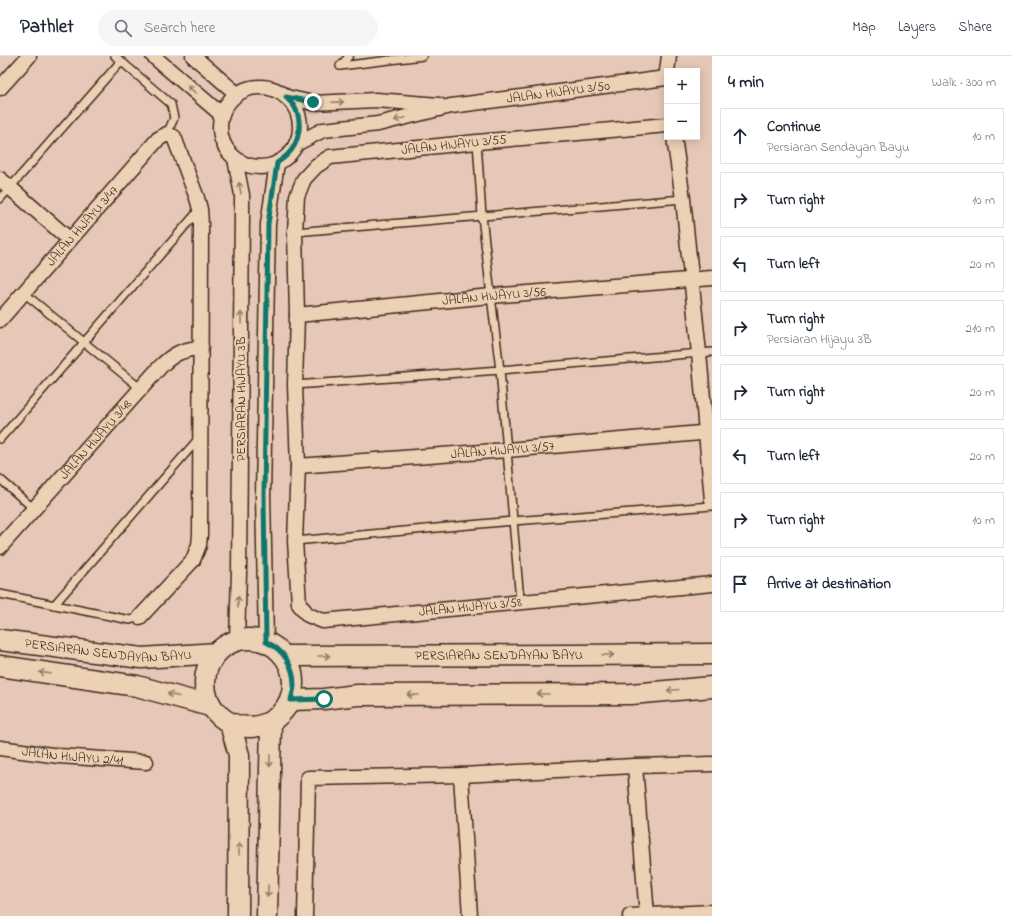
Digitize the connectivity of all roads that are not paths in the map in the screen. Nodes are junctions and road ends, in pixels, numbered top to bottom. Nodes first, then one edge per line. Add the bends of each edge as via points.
1 (29, 56) edge
2 (115, 56) edge
3 (153, 56) edge
4 (192, 56) edge
5 (349, 56) edge
6 (422, 56) edge
7 (669, 56) edge
8 (121, 61) junction
9 (668, 68) edge
10 (664, 77) edge
11 (0, 88) edge
12 (237, 94) junction
13 (286, 97) junction
14 (451, 106) junction
15 (222, 115) junction
16 (664, 125) edge
17 (168, 134) junction
18 (674, 140) edge
19 (477, 142) junction
20 (296, 144) junction
21 (235, 159) junction
22 (277, 163) junction
23 (5, 183) edge
24 (0, 199) edge
25 (683, 199) junction
26 (200, 209) junction
27 (482, 216) junction
28 (294, 232) junction
29 (70, 240) junction
30 (712, 278) edge
31 (691, 280) junction
32 (24, 292) junction
33 (490, 296) junction
34 (297, 315) junction
35 (0, 320) edge
36 (84, 342) junction
37 (201, 347) junction
38 (706, 352) edge
39 (500, 370) junction
40 (295, 385) junction
41 (140, 388) junction
42 (709, 433) edge
43 (200, 436) junction
44 (0, 439) edge
45 (507, 450) junction
46 (298, 466) junction
47 (0, 479) edge
48 (712, 500) edge
49 (712, 506) edge
50 (34, 509) junction
51 (513, 521) junction
52 (295, 541) junction
53 (0, 547) edge
54 (712, 584) edge
55 (0, 594) edge
56 (520, 602) junction
57 (54, 605) junction
58 (140, 617) joint
59 (0, 640) edge
60 (237, 641) junction
61 (266, 642) junction
62 (217, 653) junction
63 (712, 654) edge
64 (285, 656) junction
65 (0, 666) edge
66 (712, 687) edge
67 (291, 700) junction
68 (210, 706) junction
69 (271, 722) junction
70 (230, 724) junction
71 (0, 748) edge
72 (146, 762) dead end
73 (712, 764) edge
74 (635, 766) junction
75 (461, 775) junction
76 (712, 912) edge
77 (238, 916) edge
78 (267, 916) edge
79 (306, 916) edge
80 (470, 916) edge
81 (630, 916) edge
82 (647, 916) edge

1 - 11 street
2 - 8 lane
15 -> 3 street
4 - 12 street
5 - 6 lane via 340,66
7 - 9 street
8 - 17 lane via 171,104 174,118
8 - 23 lane
10 - 14 street, JALAN HIJAYU 3/50
12 - 13 street via 262,87 275,90
12 - 15 street
13 -> 14 street via 313,102 376,100
13 - 20 street via 299,119
14 -> 20 street via 378,124 323,130
15 - 21 street via 222,139
16 - 19 street, JALAN HIJAYU 3/55
17 - 26 street via 174,138
17 - 29 street, JALAN HIJAYU 3/47 via 158,139
18 - 25 street
19 - 27 lane
19 - 28 street, JALAN HIJAYU 3/55 via 330,157 316,166 304,180 297,196
20 - 22 street via 288,155
21 - 22 street via 255,167
60 -> 21 street, PERSIARAN HIJAYU 3B via 240,556 242,195
22 - 61 street, PERSIARAN HIJAYU 3B via 268,224 264,496
23 - 24 lane
23 - 29 street
25 - 27 lane
25 - 31 street
26 - 36 lane
26 - 37 street
27 - 28 lane
27 - 33 lane
28 - 34 street, JALAN HIJAYU 3/55
29 - 32 street, JALAN HIJAYU 3/47
30 - 31 street, JALAN HIJAYU 3/56
31 - 33 street, JALAN HIJAYU 3/56
31 - 38 street
32 - 35 street, JALAN HIJAYU 3/47
32 - 36 lane
33 - 34 street, JALAN HIJAYU 3/56
33 - 39 lane
34 - 40 street, JALAN HIJAYU 3/55
36 - 41 lane
36 - 44 lane
37 - 41 street, JALAN HIJAYU 3/48 via 179,352 168,359
37 - 43 street
38 - 39 lane
38 - 42 street
39 - 40 lane
39 - 45 lane
40 - 46 street, JALAN HIJAYU 3/58
41 - 50 street, JALAN HIJAYU 3/48
42 - 45 street, JALAN HIJAYU 3/57
42 - 48 street
43 - 57 lane
43 - 58 street via 199,545 192,560
45 - 46 street, JALAN HIJAYU 3/57
45 - 51 lane
46 - 52 street, JALAN HIJAYU 3/58
47 - 50 lane
49 - 51 lane
50 - 53 street, JALAN HIJAYU 3/48
51 - 52 lane
51 - 56 lane
52 - 56 street, JALAN HIJAYU 3/58 via 299,604 308,615 323,621
54 - 56 street, JALAN HIJAYU 3/58
55 - 57 lane
57 - 58 lane via 130,620
59 - 62 street, PERSIARAN SENDAYAN BAYU via 142,658
60 - 61 street via 260,639
60 - 62 street via 229,643
61 - 64 street via 274,645
62 - 68 street via 209,665 205,678 205,692
64 -> 63 street, PERSIARAN SENDAYAN BAYU
64 - 67 street via 292,670 294,685
68 -> 65 street, PERSIARAN SENDAYAN BAYU via 137,686
66 -> 67 street via 631,694 357,696
67 - 69 street via 283,713
68 - 70 street
69 - 70 street via 243,728
69 -> 78 street
77 -> 70 street via 239,755
71 - 72 street, JALAN HIJAYU 2/41 via 58,756
73 - 74 street
74 - 75 street
74 - 82 street
75 - 79 street via 308,778
75 - 80 street
76 - 82 street
81 - 82 street

